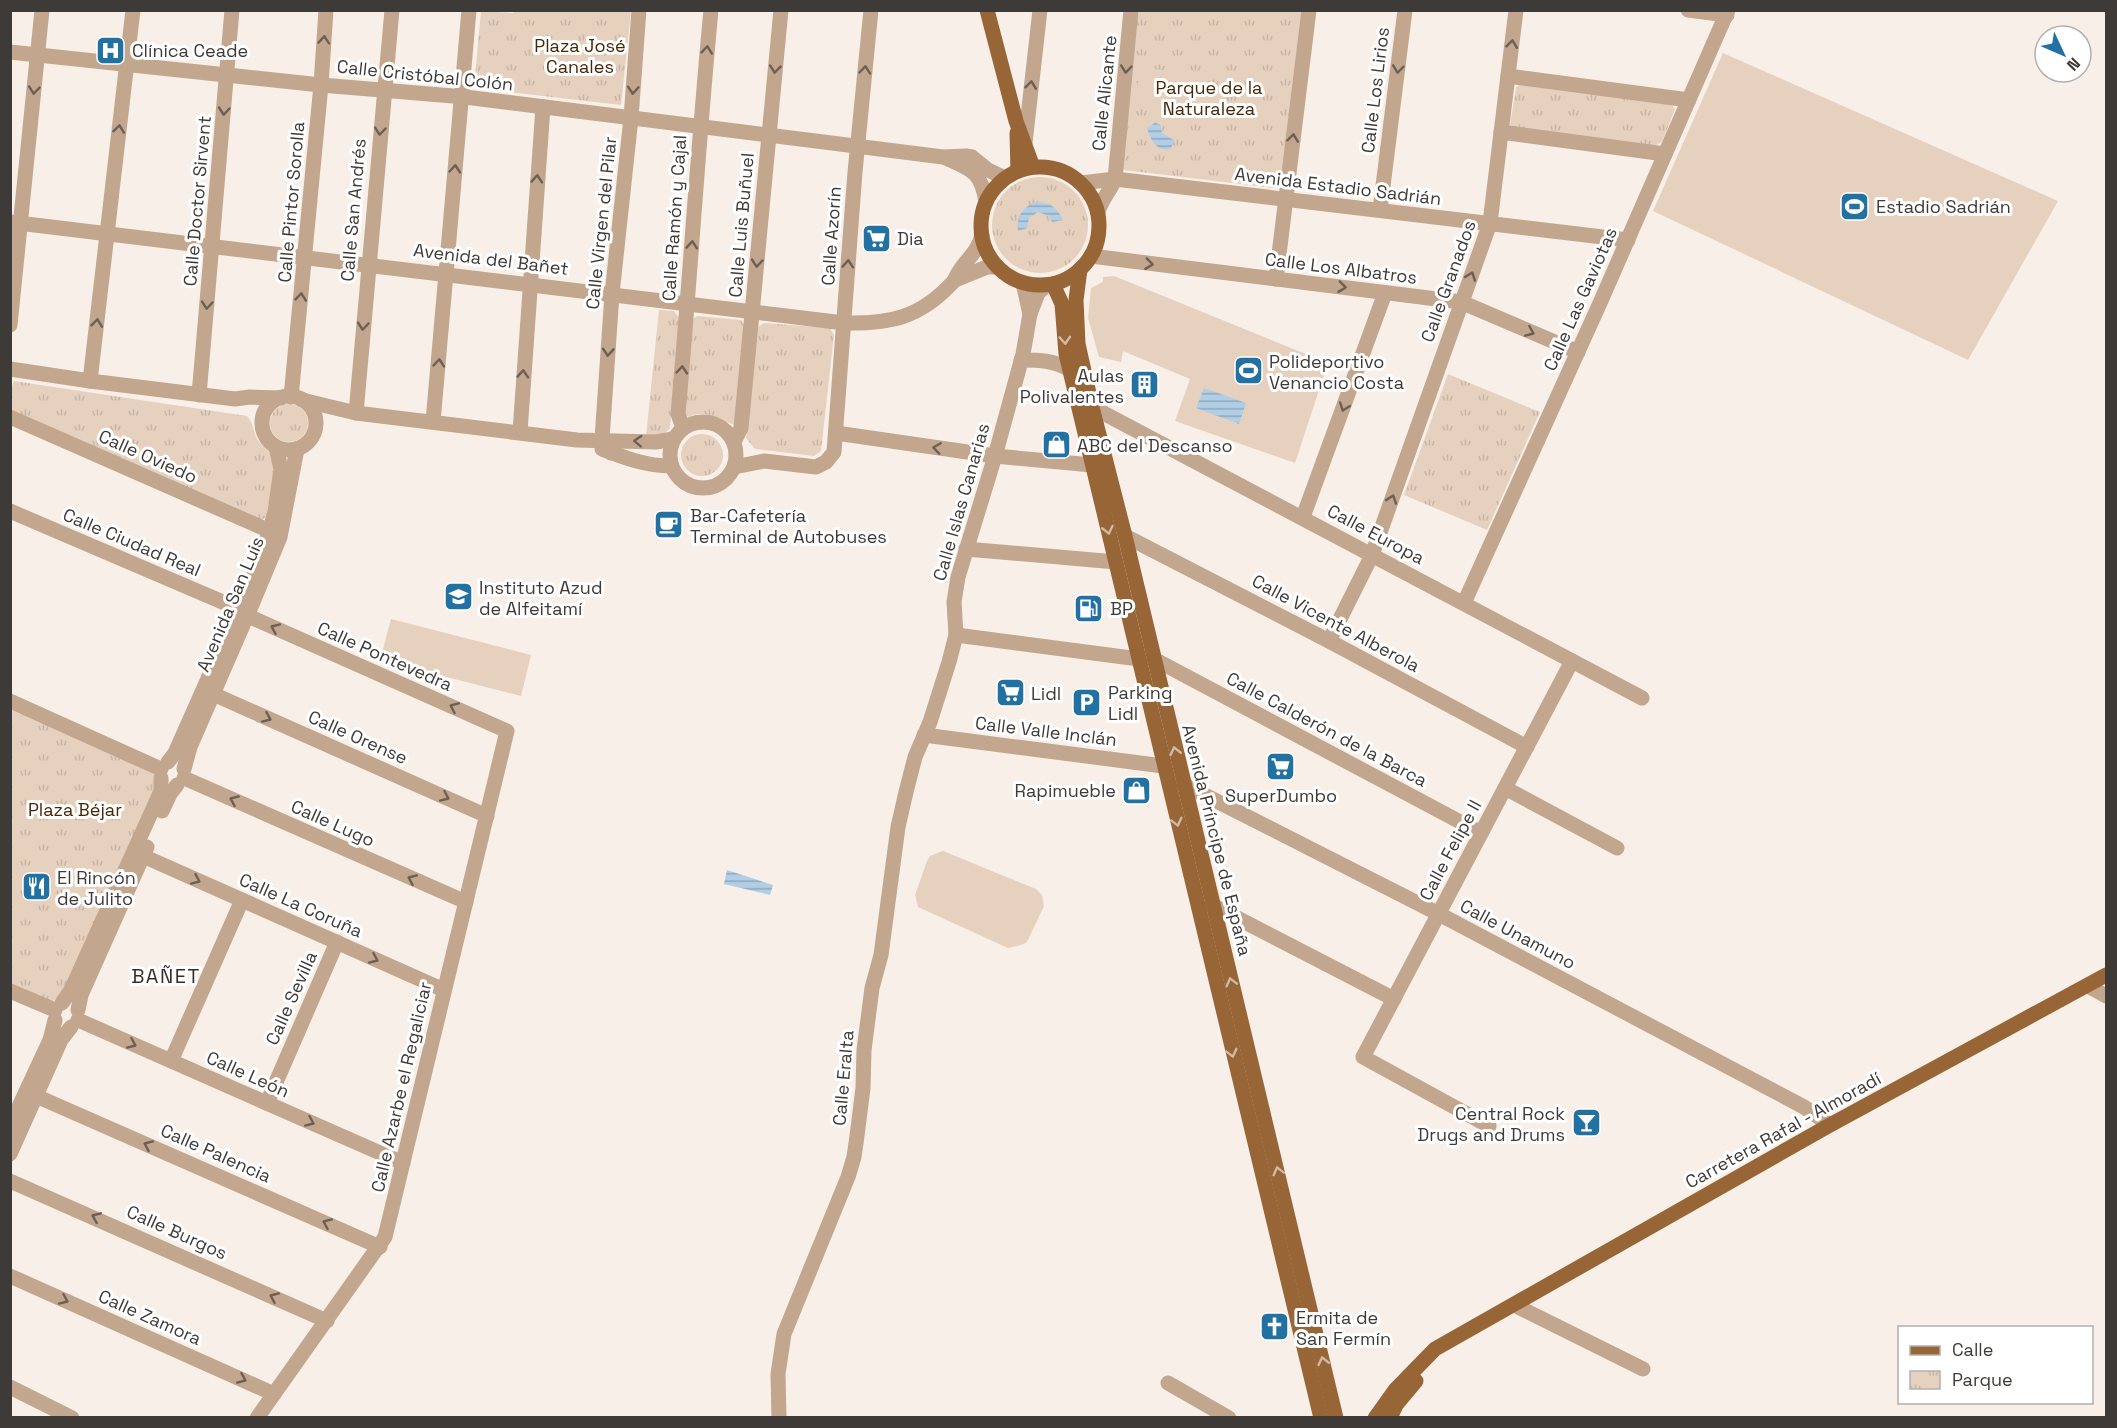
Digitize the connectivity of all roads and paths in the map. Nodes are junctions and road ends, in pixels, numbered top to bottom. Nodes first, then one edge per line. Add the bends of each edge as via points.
1 (42, 10) edge
2 (133, 10) edge
3 (232, 10) edge
4 (326, 10) edge
5 (392, 10) edge
6 (469, 10) edge
7 (639, 10) edge
8 (711, 10) edge
9 (781, 10) edge
10 (871, 10) edge
11 (987, 10) edge
12 (1040, 10) edge
13 (1131, 10) edge
14 (1309, 10) edge
15 (1405, 10) edge
16 (1516, 10) edge
17 (1688, 10) edge
18 (1727, 13) edge
19 (10, 52) edge
20 (37, 56) junction
21 (127, 65) junction
22 (227, 75) junction
23 (1508, 76) junction
24 (321, 85) junction
25 (384, 90) junction
26 (462, 97) junction
27 (1689, 100) junction
28 (543, 107) junction
29 (631, 118) junction
30 (1016, 121) junction
31 (699, 127) junction
32 (1501, 132) junction
33 (769, 135) junction
34 (1024, 143) junction
35 (858, 147) junction
36 (1665, 154) junction
37 (943, 157) junction
38 (1033, 167) junction
39 (1011, 175) junction
40 (1115, 179) junction
41 (1082, 183) junction
42 (1286, 199) junction
43 (986, 202) junction
44 (1380, 210) junction
45 (1098, 212) junction
46 (16, 222) edge
47 (1490, 224) junction
48 (107, 233) junction
49 (981, 235) junction
50 (1628, 240) junction
51 (213, 245) junction
52 (305, 256) junction
53 (1091, 256) junction
54 (368, 264) junction
55 (998, 267) junction
56 (1080, 269) junction
57 (446, 273) junction
58 (1276, 279) junction
59 (955, 280) junction
60 (1023, 282) junction
61 (529, 284) junction
62 (1050, 284) junction
63 (1385, 293) junction
64 (612, 294) junction
65 (1461, 302) junction
66 (688, 303) junction
67 (752, 310) junction
68 (1030, 314) junction
69 (844, 323) junction
70 (10, 325) edge
71 (1578, 352) junction
72 (1021, 360) junction
73 (10, 369) edge
74 (1070, 370) junction
75 (90, 381) junction
76 (199, 395) junction
77 (291, 398) junction
78 (235, 399) junction
79 (1092, 407) junction
80 (350, 412) junction
81 (10, 417) edge
82 (262, 421) junction
83 (434, 422) junction
84 (316, 426) junction
85 (520, 432) junction
86 (678, 433) junction
87 (836, 433) junction
88 (602, 439) junction
89 (576, 440) junction
90 (735, 444) junction
91 (276, 447) junction
92 (297, 449) junction
93 (610, 453) junction
94 (995, 456) junction
95 (764, 461) junction
96 (1092, 465) junction
97 (671, 466) junction
98 (734, 467) junction
99 (10, 512) edge
100 (1303, 517) junction
101 (270, 531) junction
102 (1125, 536) junction
103 (966, 549) junction
104 (1372, 555) junction
105 (1116, 562) junction
106 (1464, 603) junction
107 (243, 612) junction
108 (956, 635) junction
109 (1329, 641) junction
110 (1146, 659) junction
111 (1572, 661) junction
112 (213, 694) junction
113 (1642, 698) dead end
114 (10, 701) edge
115 (507, 731) joint
116 (924, 735) junction
117 (1527, 747) junction
118 (1163, 766) junction
119 (163, 770) junction
120 (182, 777) junction
121 (1183, 784) junction
122 (1505, 788) junction
123 (487, 816) junction
124 (1481, 833) junction
125 (1617, 848) dead end
126 (143, 856) junction
127 (242, 900) junction
128 (466, 902) junction
129 (1212, 905) junction
130 (1439, 914) junction
131 (337, 942) junction
132 (2106, 975) edge
133 (2088, 986) junction
134 (444, 990) junction
135 (10, 992) edge
136 (2106, 996) edge
137 (1394, 999) junction
138 (57, 1011) junction
139 (76, 1019) junction
140 (171, 1061) junction
141 (36, 1096) junction
142 (267, 1103) junction
143 (1830, 1125) junction
144 (10, 1126) edge
145 (1490, 1126) dead end
146 (10, 1154) edge
147 (403, 1163) junction
148 (10, 1181) edge
149 (380, 1247) junction
150 (10, 1276) edge
151 (1514, 1305) junction
152 (327, 1321) junction
153 (1480, 1324) junction
154 (1643, 1369) dead end
155 (1168, 1383) dead end
156 (10, 1386) edge
157 (274, 1394) junction
158 (72, 1418) edge
159 (257, 1418) edge
160 (779, 1418) edge
161 (1229, 1418) edge
162 (1321, 1418) edge
163 (1336, 1418) edge
164 (1376, 1418) edge
165 (1390, 1418) edge

1 - 20 street
2 - 21 street
3 - 22 street, Calle Doctor Sirvent
24 -> 4 street, Calle Pintor Sorolla
5 - 25 street, Calle San Andrés
6 - 26 street
7 -> 29 street, Calle Virgen del Pilar
31 -> 8 street, Calle Ramón y Cajal
9 -> 33 street, Calle Luis Buñuel
35 -> 10 street, Calle Azorín
11 - 30 main road
34 -> 12 street
13 -> 40 street, Calle Alicante
42 -> 14 street
15 -> 44 street, Calle Los Lirios
23 -> 16 street, Calle Granados
17 - 18 street
18 - 27 street, Calle Las Gaviotas
19 - 20 street, Calle Cristóbal Colón
20 - 21 street, Calle Cristóbal Colón
20 -> 46 street
21 - 22 street, Calle Cristóbal Colón
48 -> 21 street
22 - 24 street, Calle Cristóbal Colón
22 -> 51 street, Calle Doctor Sirvent
23 - 27 street
23 - 32 street, Calle Granados
24 - 25 street, Calle Cristóbal Colón
24 - 52 street, Calle Pintor Sorolla
25 - 26 street, Calle Cristóbal Colón
25 -> 54 street, Calle San Andrés
26 - 28 street, Calle Cristóbal Colón
57 -> 26 street
27 - 36 street, Calle Las Gaviotas
28 - 29 street, Calle Cristóbal Colón
61 -> 28 street
29 - 31 street, Calle Cristóbal Colón
29 - 64 street, Calle Virgen del Pilar
30 - 34 main road
30 - 39 main road
31 - 33 street, Calle Cristóbal Colón
66 -> 31 street, Calle Ramón y Cajal
32 - 36 street
32 - 47 street, Calle Granados
33 - 35 street, Calle Cristóbal Colón
33 -> 67 street, Calle Luis Buñuel
34 - 38 main road
35 - 37 street, Calle Cristóbal Colón
69 -> 35 street, Calle Azorín
36 - 50 street, Calle Las Gaviotas
37 - 39 street, Calle Cristóbal Colón via 966,156 988,170
37 - 43 street, Calle Cristóbal Colón via 978,175
38 - 39 main road
38 - 41 main road via 1067,173
39 - 43 main road
40 - 41 street, Avenida Estadio Sadrián
40 - 42 street, Avenida Estadio Sadrián
40 - 45 street
41 - 45 main road
42 - 44 street, Avenida Estadio Sadrián
42 - 58 street
43 - 49 main road
44 - 47 street, Avenida Estadio Sadrián
45 - 53 main road via 1099,235
46 - 48 street, Avenida del Bañet
46 - 70 street
47 - 50 street, Avenida Estadio Sadrián
65 -> 47 street, Calle Granados
48 - 51 street, Avenida del Bañet
75 -> 48 street
49 - 55 main road
49 - 59 street, Avenida del Bañet via 975,253
50 - 71 street, Calle Las Gaviotas
51 - 52 street, Avenida del Bañet
51 -> 76 street, Calle Doctor Sirvent
52 - 54 street, Avenida del Bañet
77 -> 52 street, Calle Pintor Sorolla
53 - 56 main road
53 -> 58 street, Calle Los Albatros
54 - 57 street, Avenida del Bañet
54 -> 80 street, Calle San Andrés
55 - 59 street, Avenida del Bañet via 987,267
55 - 60 main road
56 - 62 main road
56 - 79 main road, Avenida Príncipe de España via 1076,328
57 - 61 street, Avenida del Bañet
83 -> 57 street
58 -> 63 street, Calle Los Albatros
59 - 69 street, Avenida del Bañet via 919,310 886,322
60 - 62 main road
60 - 68 street, Calle Islas Canarias
61 - 64 street, Avenida del Bañet
85 -> 61 street
62 - 68 street, Calle Islas Canarias via 1038,293
62 -> 74 main road, Avenida Príncipe de España via 1062,304
63 - 65 street, Calle Los Albatros
63 -> 100 street
64 - 66 street, Avenida del Bañet
64 -> 88 street, Calle Virgen del Pilar
65 -> 71 street, Calle Los Albatros
104 -> 65 street, Calle Granados
66 - 67 street, Avenida del Bañet
86 -> 66 street, Calle Ramón y Cajal
67 - 69 street, Avenida del Bañet
67 - 90 street, Calle Luis Buñuel via 741,428
68 - 72 street, Calle Islas Canarias
69 - 87 street, Calle Azorín
71 - 106 street, Calle Las Gaviotas
72 - 74 street via 1059,363
72 - 94 street, Calle Islas Canarias
73 - 75 street
74 - 96 main road, Avenida Príncipe de España
75 - 76 street
76 - 78 street
77 - 78 street
77 - 80 street
77 - 82 street via 272,403
77 - 84 street via 309,406
78 - 82 street via 254,408
79 - 100 street, Calle Europa
79 - 102 main road, Avenida Príncipe de España
80 - 83 street
80 - 84 street via 326,415
81 - 101 street, Calle Oviedo
82 - 91 street via 263,432
83 - 85 street
84 - 92 street via 313,436
85 - 89 street
86 -> 88 street via 656,442
86 - 90 street via 692,423 712,422 729,433
86 - 97 street via 669,452
94 -> 87 street
87 - 95 street, Calle Azorín via 834,452 816,467
88 - 89 street
88 - 93 street
89 - 93 street
90 - 95 street
90 - 98 street
91 - 92 street
91 - 101 street, Avenida San Luis via 281,469
92 - 107 street, Avenida San Luis via 280,537
93 - 97 street
94 - 96 street
94 - 103 street, Calle Islas Canarias
95 - 98 street
96 -> 105 main road, Avenida Príncipe de España
97 - 98 street via 686,484 697,488 719,484
99 - 107 street, Calle Ciudad Real
100 - 104 street, Calle Europa
101 - 107 street, Avenida San Luis
102 - 109 street, Calle Vicente Alberola
102 - 110 main road, Avenida Príncipe de España
103 - 105 street
103 - 108 street, Calle Islas Canarias via 954,602
104 - 106 street, Calle Europa
104 - 109 street, Calle Granados
105 - 110 main road, Avenida Príncipe de España
106 - 111 street, Calle Europa
107 - 112 street, Avenida San Luis
115 -> 107 street, Calle Pontevedra
107 - 119 street, Avenida San Luis via 175,753
108 - 110 street
108 - 116 street, Calle Islas Canarias
109 - 117 street, Calle Vicente Alberola
110 - 118 main road, Avenida Príncipe de España
121 -> 110 main road, Avenida Príncipe de España
110 - 124 street, Calle Calderón de la Barca
111 - 113 street, Calle Europa
111 - 117 street, Calle Felipe II
112 - 120 street, Avenida San Luis via 185,759
112 -> 123 street, Calle Orense
114 - 119 street
115 - 123 street, Calle Azarbe el Regaliciar
116 - 118 street, Calle Valle Inclán
116 - 160 street, Calle Eralta via 898,827 884,939 872,988 854,1157 784,1334 778,1374
117 - 122 street, Calle Felipe II
118 -> 162 main road, Avenida Príncipe de España
119 - 120 street via 177,762
119 - 120 street via 168,785
119 - 138 street, Avenida San Luis via 160,791 71,990
120 - 126 street, Avenida San Luis via 170,794
128 -> 120 street, Calle Lugo
121 - 129 main road, Avenida Príncipe de España
121 - 130 street, Calle Unamuno
122 - 124 street, Calle Felipe II
122 - 125 street
123 - 128 street, Calle Azarbe el Regaliciar
124 - 130 street, Calle Felipe II
126 -> 127 street, Calle La Coruña
126 - 139 street, Avenida San Luis via 81,995
127 - 131 street, Calle La Coruña
127 - 140 street
128 - 134 street, Calle Azarbe el Regaliciar
129 - 137 street
163 -> 129 main road, Avenida Príncipe de España
130 - 137 street, Calle Felipe II
130 - 143 street, Calle Unamuno via 1804,1107
131 -> 134 street, Calle La Coruña
131 - 142 street, Calle Sevilla
132 - 133 main road, Carretera Rafal - Almoradí
133 - 136 street
133 - 143 main road, Carretera Rafal - Almoradí
134 - 147 street, Calle Azarbe el Regaliciar
135 - 138 street
137 - 145 street, Calle Felipe II via 1364,1057
138 - 139 street via 62,1027
138 - 139 street via 72,1003
138 - 144 street, Avenida San Luis via 50,1040
139 -> 140 street, Calle León
139 - 141 street, Avenida San Luis via 61,1040
140 - 142 street, Calle León
141 - 146 street, Avenida San Luis
149 -> 141 street, Calle Palencia
142 -> 147 street, Calle León
143 - 151 main road, Carretera Rafal - Almoradí
147 - 149 street, Calle Azarbe el Regaliciar via 386,1237
152 -> 148 street, Calle Burgos
149 - 152 street, Calle Azarbe el Regaliciar
150 -> 157 street, Calle Zamora
151 - 153 main road, Carretera Rafal - Almoradí
151 - 154 street
152 - 157 street, Calle Azarbe el Regaliciar
153 - 164 main road, Carretera Rafal - Almoradí via 1435,1349 1395,1390
153 - 165 main road, Carretera Rafal - Almoradí via 1432,1364 1396,1405
155 - 161 street
156 - 158 street
157 - 159 street, Calle Azarbe el Regaliciar

